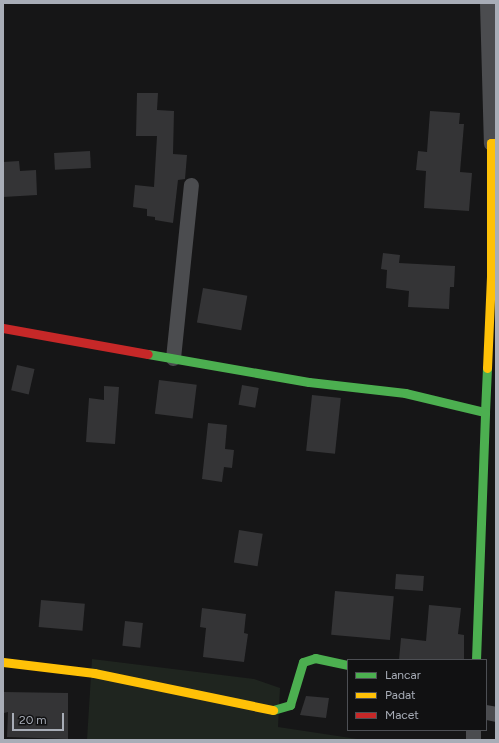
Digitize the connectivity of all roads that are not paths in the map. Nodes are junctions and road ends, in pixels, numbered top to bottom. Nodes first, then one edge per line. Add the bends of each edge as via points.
1 (487, 3) edge
2 (494, 143) edge
3 (191, 186) dead end
4 (3, 328) edge
5 (173, 358) junction
6 (485, 412) junction
7 (476, 659) edge
8 (3, 662) edge
9 (347, 665) edge

1 - 2 street
2 - 6 street
3 - 5 street
4 - 5 street
5 - 6 street via 309,382 405,393
6 - 7 street
8 - 9 street via 94,673 272,710 290,705 303,662 315,658

